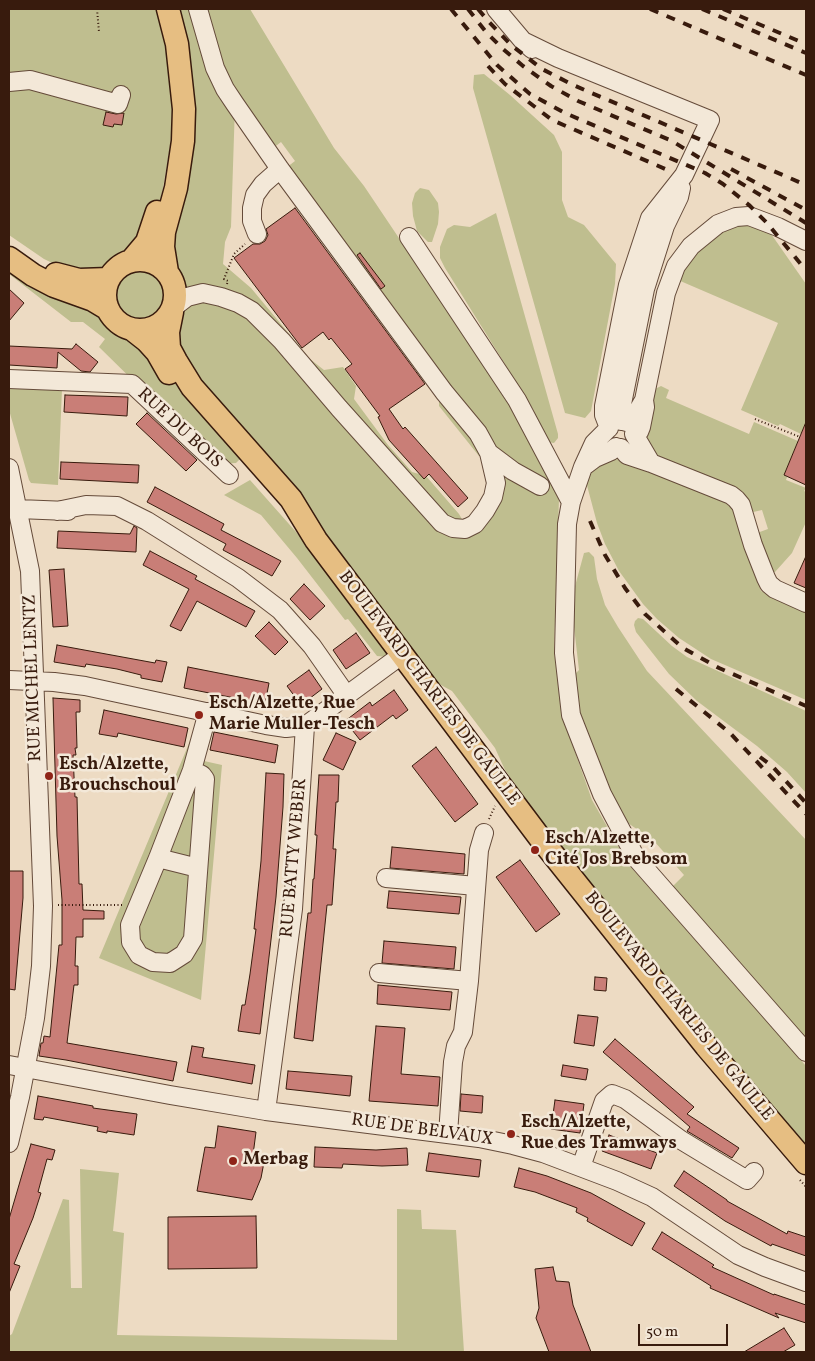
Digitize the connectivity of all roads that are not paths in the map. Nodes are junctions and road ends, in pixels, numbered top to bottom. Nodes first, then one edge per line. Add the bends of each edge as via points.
1 (156, 9) edge
2 (168, 9) edge
3 (198, 9) edge
4 (496, 9) edge
5 (9, 82) edge
6 (121, 96) dead end
7 (280, 169) junction
8 (684, 175) junction
9 (257, 234) road end
10 (409, 237) dead end
11 (806, 241) edge
12 (9, 244) edge
13 (9, 258) edge
14 (131, 261) junction
15 (167, 272) junction
16 (109, 278) junction
17 (108, 308) junction
18 (173, 310) junction
19 (134, 330) junction
20 (9, 379) edge
21 (622, 426) junction
22 (619, 447) junction
23 (489, 453) junction
24 (651, 463) junction
25 (582, 467) junction
26 (9, 468) edge
27 (229, 475) dead end
28 (540, 486) dead end
29 (571, 502) junction
30 (16, 519) edge
31 (316, 540) junction
32 (806, 603) edge
33 (403, 654) junction
34 (9, 680) edge
35 (34, 680) junction
36 (347, 696) junction
37 (208, 712) junction
38 (305, 726) junction
39 (192, 770) junction
40 (484, 833) dead end
41 (158, 858) junction
42 (198, 868) junction
43 (386, 878) dead end
44 (476, 886) junction
45 (379, 972) dead end
46 (469, 981) junction
47 (806, 1052) edge
48 (17, 1066) edge
49 (266, 1111) junction
50 (448, 1134) junction
51 (9, 1143) edge
52 (806, 1163) edge
53 (581, 1167) junction
54 (754, 1172) dead end
55 (806, 1282) edge

1 - 14 main road via 168,65 171,140 153,229
2 - 15 main road via 177,44 184,108 176,188 164,232
3 - 7 street via 214,68
4 - 8 street via 523,41 544,59 567,72 708,125
5 - 6 street via 30,80 118,104
7 - 9 street via 255,195 252,222
7 - 23 street via 444,392 478,433
8 - 21 street via 645,289 620,414
8 - 21 street via 668,196 655,225 636,285
10 - 29 street via 517,400
11 - 21 street via 749,216 718,224 691,246 676,266 666,293 641,427 639,432
12 - 16 main road via 60,276 79,280
13 - 17 main road via 54,286
14 - 15 main road via 151,261
14 - 16 main road
15 - 18 main road via 176,296
16 - 17 main road via 105,299
17 - 19 main road via 114,318
18 - 19 main road via 156,327
18 - 23 street via 187,297 203,293 222,297 252,311 442,523 453,528 465,529 475,524 493,497 496,483
18 - 31 main road, BOULEVARD CHARLES DE GAULLE via 168,332 169,348 176,362 192,387 291,499
19 - 31 main road, BOULEVARD CHARLES DE GAULLE via 152,346 183,394 280,506
20 - 27 street, RUE DU BOIS via 132,384
21 - 22 street via 608,437 612,445
21 - 24 street
21 - 25 street via 594,443
22 - 24 street via 627,455
22 - 25 street
23 - 28 street
24 - 32 street via 736,499 769,584
25 - 29 street
26 - 30 street, RUE MICHEL LENTZ
29 - 47 street via 567,524 564,653 571,715 602,794 636,858
30 - 35 street, RUE MICHEL LENTZ via 30,570
30 - 36 street via 56,511 133,514 238,578 280,610 312,646
31 - 33 main road, BOULEVARD CHARLES DE GAULLE
33 - 36 street
33 - 52 main road, BOULEVARD CHARLES DE GAULLE via 540,838 706,1046
34 - 35 street
35 - 37 street via 85,686
35 - 48 street, RUE MICHEL LENTZ via 43,906 41,966 35,1018
36 - 38 street
37 - 38 street via 286,728
37 - 39 street
38 - 49 street, RUE BATTY WEBER via 293,909
39 - 41 street
39 - 42 street via 205,779
40 - 44 street
41 - 42 street
41 - 42 street via 130,925 131,942 139,955 153,962 170,962 184,954 193,939
43 - 44 street
44 - 46 street
45 - 46 street
46 - 50 street via 463,1032 453,1062
48 - 49 street, RUE DE BELVAUX
48 - 51 street, RUE MICHEL LENTZ via 20,1097
49 - 50 street, RUE DE BELVAUX
50 - 53 street, RUE DE BELVAUX via 513,1145
53 - 54 street via 604,1101 612,1094 625,1098 681,1140 747,1180
53 - 55 street, RUE DE BELVAUX via 652,1197 738,1255

